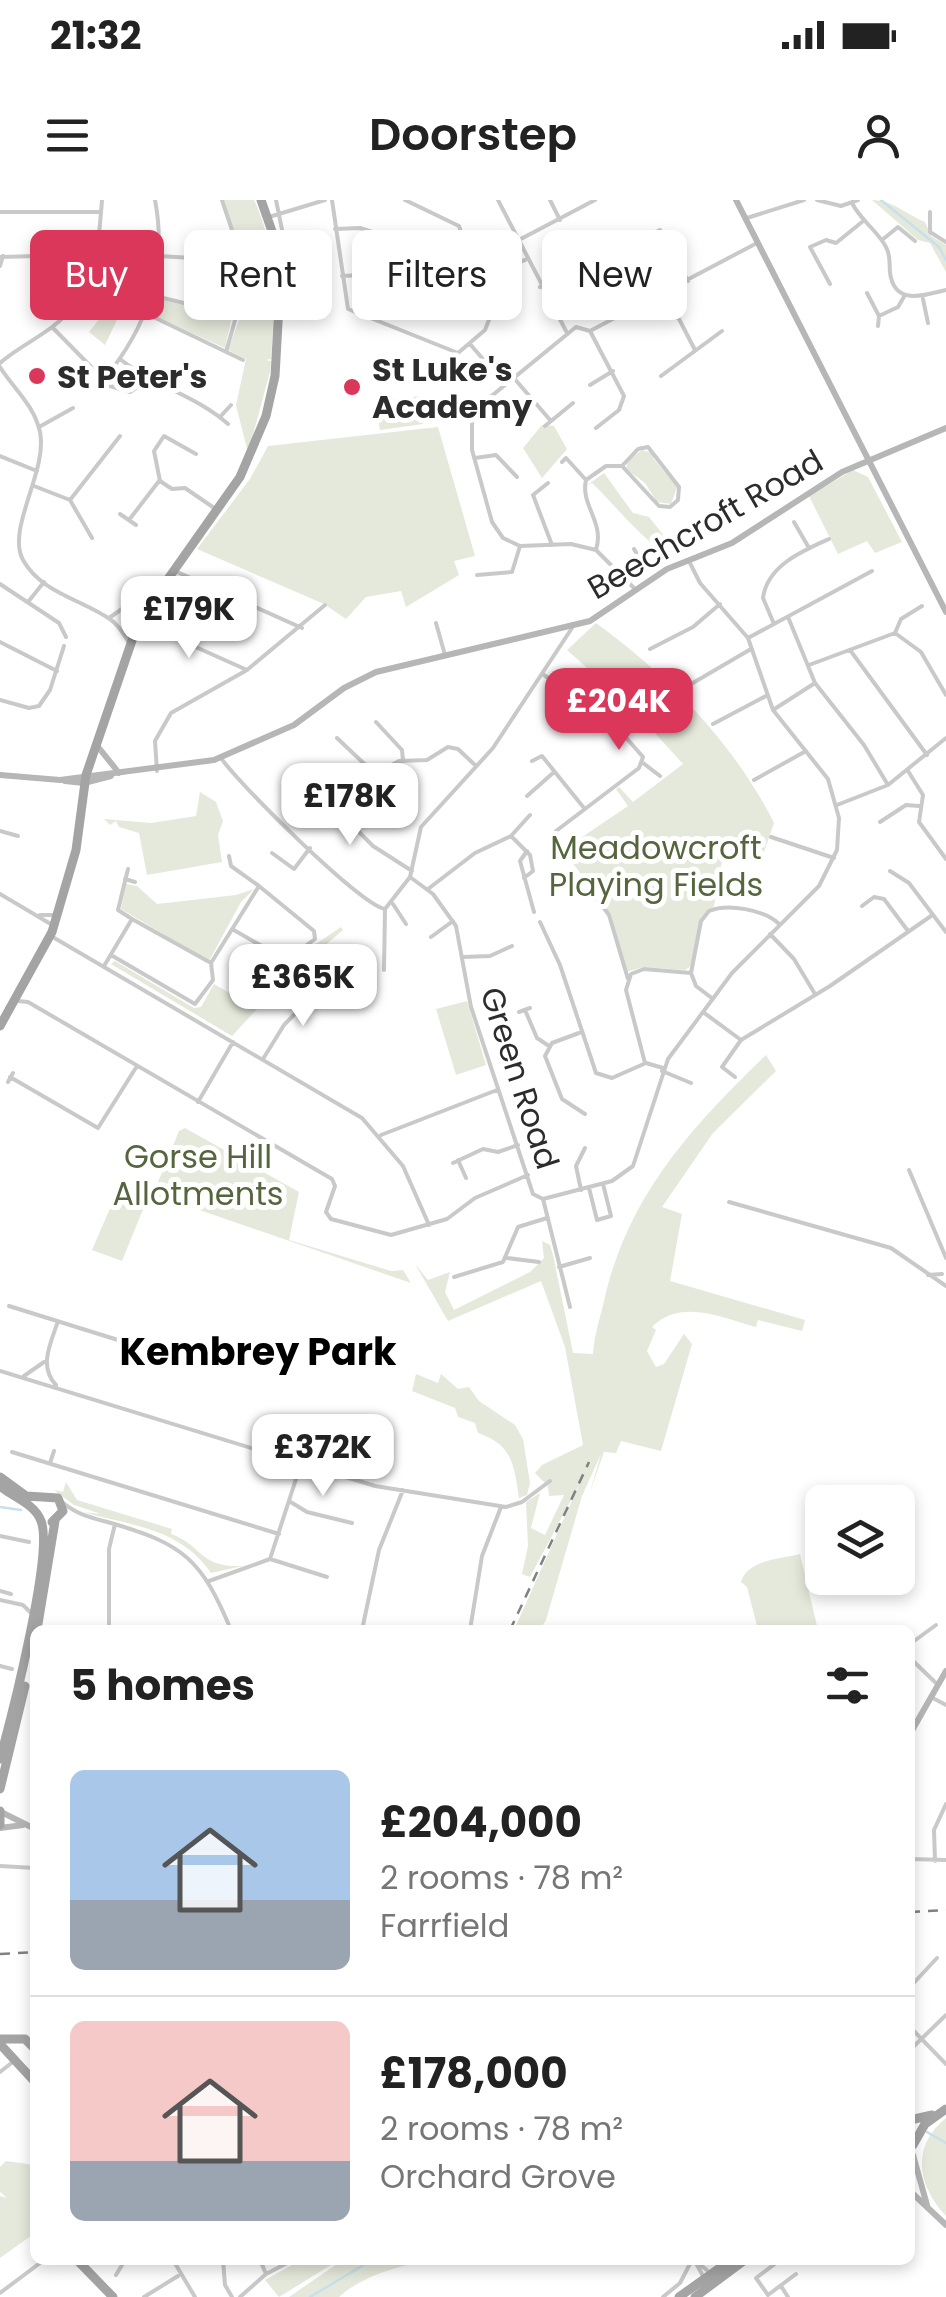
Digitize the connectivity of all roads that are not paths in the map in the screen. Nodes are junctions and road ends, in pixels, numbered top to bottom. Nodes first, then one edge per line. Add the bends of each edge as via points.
1 (52, 200) edge
2 (102, 200) edge
3 (155, 200) edge
4 (222, 200) edge
5 (261, 200) edge
6 (276, 200) edge
7 (328, 200) edge
8 (405, 200) edge
9 (498, 200) edge
10 (550, 200) edge
11 (595, 200) edge
12 (736, 200) edge
13 (804, 200) edge
14 (817, 200) edge
15 (855, 202) edge
16 (52, 210) junction
17 (0, 212) edge
18 (101, 212) junction
19 (930, 212) dead end
20 (282, 214) junction
21 (268, 217) junction
22 (748, 218) junction
23 (560, 220) junction
24 (862, 222) junction
25 (335, 228) junction
26 (157, 230) edge
27 (284, 230) edge
28 (366, 230) edge
29 (459, 230) edge
30 (512, 230) edge
31 (806, 238) dead end
32 (522, 239) edge
33 (882, 240) junction
34 (915, 242) dead end
35 (946, 242) edge
36 (757, 243) junction
37 (810, 247) junction
38 (522, 253) edge
39 (2, 256) edge
40 (30, 256) edge
41 (164, 256) edge
42 (525, 260) junction
43 (522, 261) edge
44 (0, 266) edge
45 (832, 274) dead end
46 (342, 276) junction
47 (352, 276) edge
48 (826, 277) junction
49 (688, 281) edge
50 (830, 284) dead end
51 (540, 287) joint
52 (946, 290) edge
53 (867, 293) dead end
54 (905, 294) junction
55 (923, 297) junction
56 (879, 316) junction
57 (142, 320) edge
58 (158, 320) edge
59 (236, 320) edge
60 (488, 320) edge
61 (611, 320) edge
62 (680, 320) edge
63 (928, 323) dead end
64 (878, 326) dead end
65 (52, 327) junction
66 (566, 331) junction
67 (590, 331) junction
68 (722, 331) dead end
69 (470, 344) junction
70 (696, 350) junction
71 (226, 352) junction
72 (120, 358) junction
73 (242, 360) dead end
74 (0, 365) edge
75 (488, 365) dead end
76 (613, 370) junction
77 (661, 376) dead end
78 (513, 377) junction
79 (103, 380) junction
80 (148, 380) junction
81 (590, 385) dead end
82 (573, 403) dead end
83 (231, 405) dead end
84 (73, 408) dead end
85 (220, 417) junction
86 (551, 421) junction
87 (228, 424) dead end
88 (545, 426) dead end
89 (39, 427) junction
90 (596, 428) dead end
91 (946, 428) edge
92 (120, 436) dead end
93 (197, 444) dead end
94 (1, 458) edge
95 (474, 458) junction
96 (562, 462) dead end
97 (868, 463) junction
98 (622, 466) junction
99 (38, 471) junction
100 (517, 477) dead end
101 (586, 480) junction
102 (160, 481) junction
103 (548, 483) dead end
104 (34, 486) junction
105 (70, 500) junction
106 (216, 510) junction
107 (120, 514) dead end
108 (129, 520) junction
109 (794, 522) dead end
110 (136, 525) dead end
111 (92, 538) dead end
112 (828, 539) dead end
113 (552, 545) junction
114 (520, 546) junction
115 (809, 548) junction
116 (634, 549) dead end
117 (596, 550) junction
118 (689, 560) junction
119 (170, 571) junction
120 (621, 571) junction
121 (872, 571) dead end
122 (512, 572) junction
123 (477, 575) dead end
124 (45, 581) junction
125 (514, 581) dead end
126 (0, 584) edge
127 (636, 590) junction
128 (28, 602) junction
129 (720, 604) junction
130 (326, 605) dead end
131 (922, 606) dead end
132 (144, 609) junction
133 (946, 612) edge
134 (788, 616) junction
135 (109, 618) junction
136 (71, 622) dead end
137 (436, 623) dead end
138 (137, 624) junction
139 (774, 624) junction
140 (572, 626) junction
141 (64, 627) junction
142 (302, 628) junction
143 (895, 632) junction
144 (66, 637) dead end
145 (748, 638) junction
146 (0, 642) edge
147 (130, 644) junction
148 (64, 646) dead end
149 (650, 648) dead end
150 (752, 648) junction
151 (850, 650) junction
152 (445, 655) junction
153 (809, 665) junction
154 (247, 670) junction
155 (57, 671) junction
156 (544, 674) junction
157 (814, 683) junction
158 (686, 687) dead end
159 (946, 695) edge
160 (766, 696) junction
161 (0, 700) edge
162 (773, 710) junction
163 (376, 722) dead end
164 (713, 724) dead end
165 (338, 738) dead end
166 (946, 738) edge
167 (99, 745) junction
168 (807, 750) junction
169 (927, 755) junction
170 (221, 758) junction
171 (404, 760) junction
172 (532, 761) dead end
173 (643, 763) junction
174 (476, 766) junction
175 (157, 771) junction
176 (908, 771) junction
177 (554, 772) junction
178 (119, 773) junction
179 (0, 775) edge
180 (660, 776) dead end
181 (88, 778) junction
182 (754, 780) dead end
183 (65, 781) junction
184 (888, 785) junction
185 (314, 788) dead end
186 (527, 796) dead end
187 (83, 800) junction
188 (837, 805) junction
189 (919, 806) junction
190 (584, 808) junction
191 (530, 815) dead end
192 (880, 822) dead end
193 (0, 831) edge
194 (556, 831) dead end
195 (18, 836) dead end
196 (511, 836) junction
197 (771, 837) dead end
198 (310, 848) junction
199 (526, 851) junction
200 (272, 853) dead end
201 (229, 856) dead end
202 (834, 858) junction
203 (946, 860) edge
204 (128, 869) dead end
205 (890, 872) dead end
206 (411, 874) junction
207 (524, 878) junction
208 (125, 879) junction
209 (135, 882) dead end
210 (259, 886) junction
211 (428, 889) junction
212 (590, 889) dead end
213 (63, 892) junction
214 (0, 894) edge
215 (392, 904) junction
216 (862, 906) dead end
217 (385, 910) junction
218 (534, 912) dead end
219 (931, 916) junction
220 (51, 919) junction
221 (132, 919) junction
222 (454, 921) junction
223 (540, 922) dead end
224 (406, 924) dead end
225 (780, 925) junction
226 (232, 929) junction
227 (909, 932) junction
228 (946, 932) edge
229 (770, 934) junction
230 (51, 936) junction
231 (431, 937) dead end
232 (512, 946) dead end
233 (111, 955) junction
234 (462, 957) junction
235 (211, 963) junction
236 (104, 966) junction
237 (384, 970) dead end
238 (691, 973) junction
239 (628, 979) junction
240 (325, 983) dead end
241 (22, 987) junction
242 (816, 994) junction
243 (713, 999) junction
244 (28, 1002) junction
245 (12, 1004) junction
246 (518, 1012) dead end
247 (703, 1012) junction
248 (0, 1026) edge
249 (579, 1032) junction
250 (741, 1040) junction
251 (233, 1042) junction
252 (549, 1046) junction
253 (263, 1059) junction
254 (644, 1064) junction
255 (137, 1066) junction
256 (662, 1069) junction
257 (735, 1077) dead end
258 (10, 1078) dead end
259 (691, 1083) dead end
260 (497, 1090) junction
261 (198, 1102) junction
262 (585, 1114) dead end
263 (380, 1135) junction
264 (518, 1145) junction
265 (585, 1148) dead end
266 (909, 1170) dead end
267 (528, 1175) junction
268 (466, 1178) dead end
269 (603, 1184) junction
270 (588, 1188) junction
271 (581, 1190) junction
272 (543, 1199) junction
273 (728, 1202) dead end
274 (547, 1218) junction
275 (429, 1225) junction
276 (507, 1258) junction
277 (590, 1258) dead end
278 (946, 1258) edge
279 (539, 1262) dead end
280 (559, 1267) junction
281 (944, 1272) edge
282 (928, 1275) junction
283 (454, 1276) dead end
284 (945, 1286) edge
285 (571, 1304) dead end
286 (9, 1306) dead end
287 (58, 1321) junction
288 (118, 1340) dead end
289 (46, 1358) junction
290 (0, 1371) edge
291 (36, 1371) junction
292 (47, 1375) junction
293 (21, 1377) junction
294 (40, 1383) junction
295 (59, 1388) junction
296 (54, 1451) dead end
297 (12, 1452) dead end
298 (50, 1463) junction
299 (291, 1471) dead end
300 (298, 1473) junction
301 (306, 1476) dead end
302 (0, 1477) edge
303 (550, 1482) dead end
304 (0, 1486) edge
305 (403, 1490) junction
306 (42, 1497) junction
307 (61, 1501) junction
308 (289, 1501) junction
309 (501, 1507) junction
310 (78, 1514) junction
311 (38, 1515) junction
312 (56, 1520) junction
313 (352, 1522) dead end
314 (115, 1524) junction
315 (279, 1534) junction
316 (0, 1536) edge
317 (29, 1542) dead end
318 (270, 1560) junction
319 (328, 1577) dead end
320 (209, 1581) junction
321 (0, 1591) edge
322 (11, 1594) dead end
323 (36, 1594) junction
324 (0, 1600) edge
325 (23, 1606) junction
326 (32, 1616) junction
327 (37, 1625) edge
328 (109, 1625) edge
329 (228, 1625) edge
330 (363, 1625) edge
331 (471, 1625) edge
332 (936, 1625) dead end
333 (915, 1640) edge
334 (30, 1660) edge
335 (915, 1663) edge
336 (0, 1666) edge
337 (12, 1669) dead end
338 (946, 1670) edge
339 (938, 1684) junction
340 (931, 1697) junction
341 (946, 1705) edge
342 (915, 1725) edge
343 (0, 1760) edge
344 (0, 1788) edge
345 (946, 1804) edge
346 (0, 1811) edge
347 (24, 1825) junction
348 (0, 1827) edge
349 (30, 1827) edge
350 (915, 1859) edge
351 (935, 1860) junction
352 (946, 1860) edge
353 (0, 1866) edge
354 (30, 1868) edge
355 (937, 1958) dead end
356 (915, 1981) edge
357 (946, 2015) edge
358 (915, 2031) edge
359 (922, 2038) junction
360 (0, 2042) edge
361 (915, 2045) edge
362 (30, 2047) edge
363 (30, 2047) edge
364 (30, 2049) edge
365 (15, 2060) junction
366 (946, 2064) edge
367 (0, 2072) edge
368 (30, 2075) edge
369 (942, 2111) edge
370 (915, 2119) edge
371 (915, 2141) edge
372 (915, 2161) edge
373 (915, 2195) edge
374 (928, 2205) junction
375 (946, 2225) edge
376 (37, 2265) edge
377 (82, 2265) edge
378 (123, 2265) edge
379 (175, 2265) edge
380 (223, 2265) edge
381 (262, 2265) edge
382 (283, 2265) edge
383 (691, 2265) edge
384 (698, 2265) edge
385 (726, 2265) edge
386 (736, 2265) edge
387 (773, 2265) edge
388 (266, 2274) junction
389 (796, 2274) dead end
390 (116, 2275) dead end
391 (180, 2275) junction
392 (710, 2280) junction
393 (781, 2286) junction
394 (0, 2293) edge
395 (113, 2297) edge
396 (144, 2297) edge
397 (195, 2297) edge
398 (232, 2297) edge
399 (240, 2297) edge
400 (662, 2297) edge
401 (680, 2297) edge
402 (695, 2297) edge
403 (788, 2297) edge

1 - 16 street
2 - 18 street
3 - 26 street
4 - 41 street via 235,239 232,252
5 - 21 main road
6 - 20 street
7 - 20 street
7 - 25 street
8 - 29 street
9 - 30 street
10 - 23 street
11 - 23 street
12 - 22 main road
13 - 22 street
14 - 15 street
15 - 24 street
16 - 17 street
16 - 18 street
18 - 65 street via 90,280
19 - 35 street via 930,232
20 - 21 street
20 - 27 street
21 - 106 main road via 279,306 273,388 253,453
22 - 36 main road
23 - 32 street
24 - 33 street
24 - 37 street via 836,243
25 - 28 street
25 - 46 street
31 - 37 street
33 - 34 street via 898,226
33 - 54 street via 891,279
36 - 49 street
36 - 97 main road
37 - 48 street
38 - 42 street
39 - 40 street
39 - 44 street
42 - 43 street
42 - 51 street
45 - 48 street
46 - 47 street
46 - 69 street via 353,314 452,353
48 - 50 street
51 - 66 street
52 - 55 street
53 - 56 street
54 - 55 street
54 - 56 street via 900,306
55 - 63 street
56 - 64 street
57 - 72 street
58 - 71 street
59 - 71 street
60 - 69 street
61 - 67 street
62 - 70 street
65 - 74 street
65 - 79 street
66 - 67 street
66 - 78 street
67 - 76 street
68 - 70 street
69 - 75 street
70 - 77 street
71 - 73 street
72 - 79 street
72 - 80 street
74 - 89 street
76 - 81 street
76 - 90 street via 624,402
78 - 86 street
78 - 95 street via 475,415
79 - 80 street via 125,392
80 - 85 street
82 - 86 street
83 - 85 street
84 - 89 street
85 - 87 street
86 - 88 street
89 - 99 street
91 - 97 main road, Beechcroft Road
92 - 105 street
93 - 102 street via 194,453 164,436 154,451
94 - 99 street
95 - 100 street via 496,454
95 - 114 street via 494,526
96 - 101 street via 566,458
97 - 118 main road, Beechcroft Road via 805,494 732,543
97 - 133 main road
98 - 98 street via 658,505 678,500 679,487 654,450 638,449
98 - 101 street via 606,466
99 - 104 street
101 - 117 street via 599,526
102 - 106 street via 189,490
102 - 108 street
103 - 113 street via 531,502
104 - 105 street
104 - 124 street via 19,548
105 - 111 street
106 - 119 main road
107 - 108 street
108 - 110 street
109 - 115 street
112 - 115 street
113 - 114 street
113 - 117 street
114 - 122 street
115 - 139 street via 787,561 764,589
116 - 120 street via 641,561
117 - 120 street
118 - 127 main road, Beechcroft Road
118 - 129 street
119 - 132 main road
119 - 142 street
120 - 127 street
121 - 134 street
122 - 123 street
122 - 125 street
124 - 128 street
124 - 135 street via 69,601
126 - 128 street
127 - 140 main road, Beechcroft Road
128 - 141 street
129 - 145 street
129 - 149 street
130 - 142 street
131 - 143 street via 900,620
132 - 135 street via 127,605
132 - 138 main road
134 - 139 street
134 - 153 street
135 - 147 street
136 - 141 street
137 - 152 street
138 - 147 main road
138 - 154 street
139 - 145 street
140 - 152 main road, Beechcroft Road
140 - 156 street
141 - 144 street
142 - 154 street
143 - 151 street
143 - 159 street via 921,652
145 - 150 street
146 - 155 street
147 - 167 main road
148 - 155 street
150 - 158 street
150 - 160 street
151 - 153 street
151 - 169 street
152 - 170 main road, Beechcroft Road via 363,677 294,725
153 - 157 street
154 - 175 street via 170,713 156,740
155 - 161 street via 40,706
156 - 173 street via 615,725
156 - 174 street
157 - 162 street
157 - 184 street
160 - 162 street
160 - 164 street
162 - 168 street
163 - 171 street
165 - 171 street via 375,774
166 - 169 street
167 - 178 main road
167 - 181 main road
168 - 182 street
168 - 188 street
169 - 176 street
170 - 175 main road, Beechcroft Road
170 - 198 street
171 - 174 street via 428,760 451,746
172 - 177 street via 541,755
173 - 180 street
173 - 190 street
174 - 206 street via 417,832
175 - 178 main road, Beechcroft Road
176 - 184 street
176 - 189 street via 923,796
177 - 186 street
177 - 190 street
178 - 181 main road, Beechcroft Road
179 - 183 main road, Beechcroft Road
181 - 183 main road, Beechcroft Road
181 - 187 main road
183 - 187 main road
184 - 188 street
185 - 206 street, Green Road
187 - 213 main road
188 - 202 street
189 - 192 street via 906,804
189 - 203 street via 919,822
190 - 194 street
191 - 196 street
193 - 195 street
196 - 199 street
196 - 211 street via 475,853
197 - 202 street
198 - 200 street via 294,869
198 - 217 street
199 - 207 street via 520,859
199 - 207 street via 534,871
201 - 210 street via 228,867
202 - 225 street via 819,886
204 - 208 street
205 - 219 street via 908,882
206 - 211 street, Green Road
206 - 215 street
207 - 218 street
208 - 209 street
208 - 221 street via 115,911
210 - 226 street
210 - 226 street via 316,937 285,960
211 - 222 street, Green Road
212 - 239 street via 609,915
213 - 220 main road
213 - 230 main road
214 - 220 street
215 - 217 street
215 - 224 street
216 - 227 street via 884,899
217 - 237 street
219 - 227 street
219 - 228 street
220 - 230 main road
221 - 233 street
221 - 235 street
222 - 231 street
222 - 234 street, Green Road
223 - 249 street
225 - 229 street
225 - 238 street via 767,915 712,909 701,920
226 - 235 street
227 - 242 street
229 - 242 street
229 - 243 street
230 - 236 street
230 - 241 main road
232 - 234 street via 490,956
233 - 235 street via 195,1004 213,980
233 - 236 street
234 - 260 street, Green Road
236 - 251 street
238 - 239 street via 640,970
238 - 243 street
239 - 254 street
240 - 253 street via 289,1019
241 - 244 street
241 - 245 main road
242 - 250 street
243 - 247 street
244 - 245 street
244 - 255 street
245 - 248 main road
246 - 252 street via 528,1009 536,1038
247 - 250 street
247 - 256 street
249 - 252 street
249 - 254 street via 596,1074 612,1078
250 - 257 street via 722,1067
251 - 253 street
251 - 261 street
252 - 262 street via 545,1056 554,1085
253 - 263 street
254 - 256 street
255 - 258 street via 98,1128
255 - 261 street
256 - 259 street
256 - 269 street via 638,1158 624,1175
260 - 263 street
260 - 264 street, Green Road
261 - 275 street via 333,1180 326,1212 331,1219 387,1235
263 - 275 street via 406,1172
264 - 267 street, Green Road
264 - 268 street via 456,1162
265 - 271 street via 576,1166
266 - 278 street
267 - 272 street, Green Road via 534,1196
267 - 275 street
269 - 270 street
269 - 270 street via 612,1216 597,1220
270 - 271 street
271 - 272 street
272 - 274 street, Green Road
273 - 282 street via 891,1248
274 - 276 street via 518,1227
274 - 280 street, Green Road
276 - 279 street
276 - 283 street
277 - 280 street
280 - 285 street, Green Road
281 - 282 street
281 - 284 street
282 - 284 street
286 - 287 street
287 - 288 street
287 - 289 street
289 - 291 street
289 - 292 street
290 - 293 street
291 - 292 street
291 - 293 street
291 - 294 street
292 - 294 street
292 - 295 street
293 - 294 street
294 - 295 street
295 - 305 street
296 - 298 street
297 - 298 street
298 - 315 street
299 - 300 street
300 - 301 street
300 - 308 street
302 - 306 main road via 23,1495
303 - 309 street via 522,1502
304 - 311 main road
305 - 309 street
305 - 330 street via 380,1544
306 - 307 main road
306 - 311 main road
307 - 310 street
307 - 312 main road
308 - 313 street via 306,1512
308 - 315 street
309 - 331 street via 482,1556
310 - 312 street
310 - 314 street
311 - 312 main road
311 - 323 main road
312 - 327 main road
314 - 320 street via 174,1545
314 - 328 street via 108,1550
315 - 318 street
316 - 317 street
318 - 319 street
318 - 320 street
320 - 329 street
321 - 322 street
323 - 325 street
323 - 326 main road
324 - 325 street
325 - 326 street
326 - 343 main road
332 - 333 street
334 - 344 main road
335 - 339 street
336 - 337 street
338 - 339 main road
339 - 340 main road
340 - 341 street
340 - 342 main road
345 - 351 street via 934,1830
346 - 347 main road
346 - 348 main road
347 - 348 main road
347 - 349 main road
350 - 351 street
351 - 352 street
353 - 354 street
355 - 356 street
357 - 359 street
358 - 359 street
359 - 361 street
359 - 366 street
360 - 362 main road
360 - 365 main road
363 - 365 main road via 12,2043
364 - 365 main road
365 - 367 street
365 - 368 main road
369 - 370 main road
369 - 371 main road
372 - 374 main road
373 - 374 main road
374 - 375 main road
376 - 394 street
377 - 395 main road
378 - 390 street
379 - 391 street
380 - 398 street
381 - 388 street
382 - 388 street
383 - 400 street
384 - 392 street
385 - 392 main road
386 - 392 main road
387 - 393 street via 756,2278 768,2295
388 - 399 street
389 - 393 street
391 - 396 street
391 - 397 street
392 - 401 main road
392 - 402 main road
393 - 403 street

